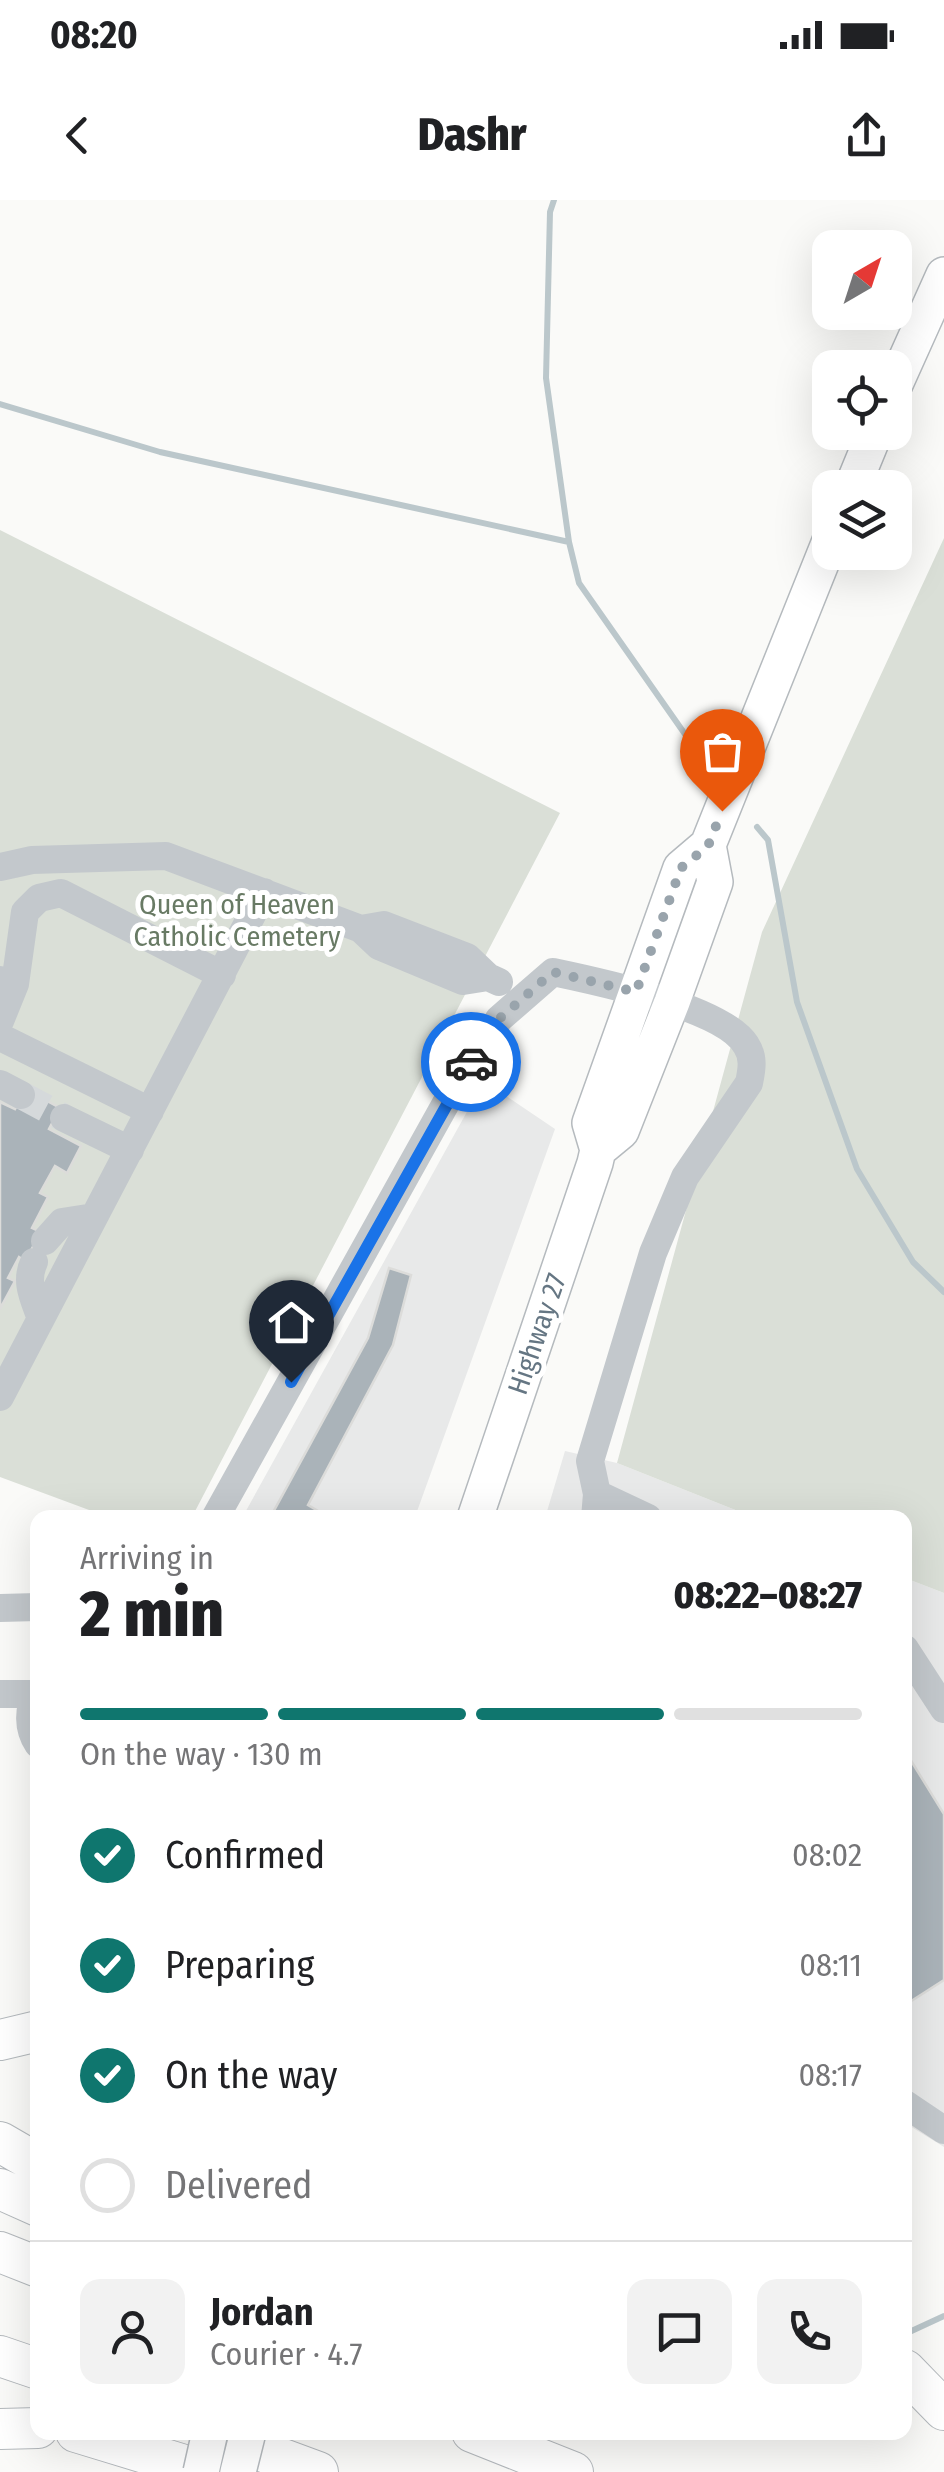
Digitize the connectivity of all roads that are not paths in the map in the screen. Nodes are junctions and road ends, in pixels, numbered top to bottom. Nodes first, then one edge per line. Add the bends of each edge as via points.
1 (944, 275) edge
2 (910, 350) edge
3 (818, 570) edge
4 (708, 846) junction
5 (0, 866) edge
6 (264, 892) junction
7 (222, 975) junction
8 (7, 982) edge
9 (636, 992) junction
10 (528, 994) junction
11 (672, 1002) junction
12 (0, 1022) edge
13 (0, 1037) edge
14 (150, 1111) junction
15 (64, 1118) tunnel mouth
16 (130, 1150) junction
17 (598, 1150) junction
18 (94, 1217) junction
19 (40, 1316) junction
20 (0, 1397) edge
21 (596, 1506) edge
22 (220, 1510) edge
23 (478, 1510) edge
24 (30, 1607) edge
25 (0, 1608) edge
26 (912, 1660) edge
27 (0, 1694) edge
28 (30, 1694) edge
29 (944, 1708) edge
30 (30, 2033) edge
31 (0, 2040) edge
32 (912, 2109) edge
33 (944, 2130) edge
34 (0, 2142) edge
35 (30, 2159) edge
36 (0, 2189) edge
37 (30, 2202) edge
38 (0, 2252) edge
39 (30, 2264) edge
40 (0, 2356) edge
41 (30, 2366) edge
42 (912, 2377) edge
43 (944, 2410) edge
44 (30, 2428) edge
45 (0, 2429) edge
46 (102, 2440) edge
47 (209, 2440) edge
48 (232, 2440) edge
49 (246, 2440) edge
50 (492, 2440) edge
51 (204, 2472) edge
52 (238, 2472) edge
53 (318, 2472) edge
54 (573, 2472) edge

1 - 2 main road
3 - 4 main road, Highway 27
4 - 9 main road, Highway 27 via 681,868
4 - 11 main road, Highway 27 via 714,882
5 - 6 lane via 166,856
6 - 7 lane
6 - 10 lane via 361,929 379,946 462,981 488,977
7 - 8 lane via 61,893 40,898 25,912
7 - 14 lane
8 - 12 lane
9 - 10 lane via 553,972
9 - 11 lane
9 - 17 main road, Highway 27 via 590,1123
10 - 22 lane via 499,1019 460,1078
11 - 17 main road, Highway 27 via 621,1132
11 - 21 lane via 736,1033 752,1069 686,1177 652,1253 590,1460
13 - 14 lane
14 - 16 lane
15 - 16 lane
16 - 18 lane
17 - 23 main road, Highway 27
18 - 19 lane
18 - 19 lane via 62,1222 40,1252 30,1271
19 - 20 lane
24 - 25 lane
26 - 29 lane
27 - 28 lane
30 - 31 highway
32 - 33 lane
34 - 35 highway
36 - 37 highway
38 - 39 highway
40 - 41 highway
42 - 43 highway
44 - 45 highway
46 - 51 highway
47 - 51 main road, bridge
48 - 53 highway
49 - 52 main road, bridge
50 - 54 highway

